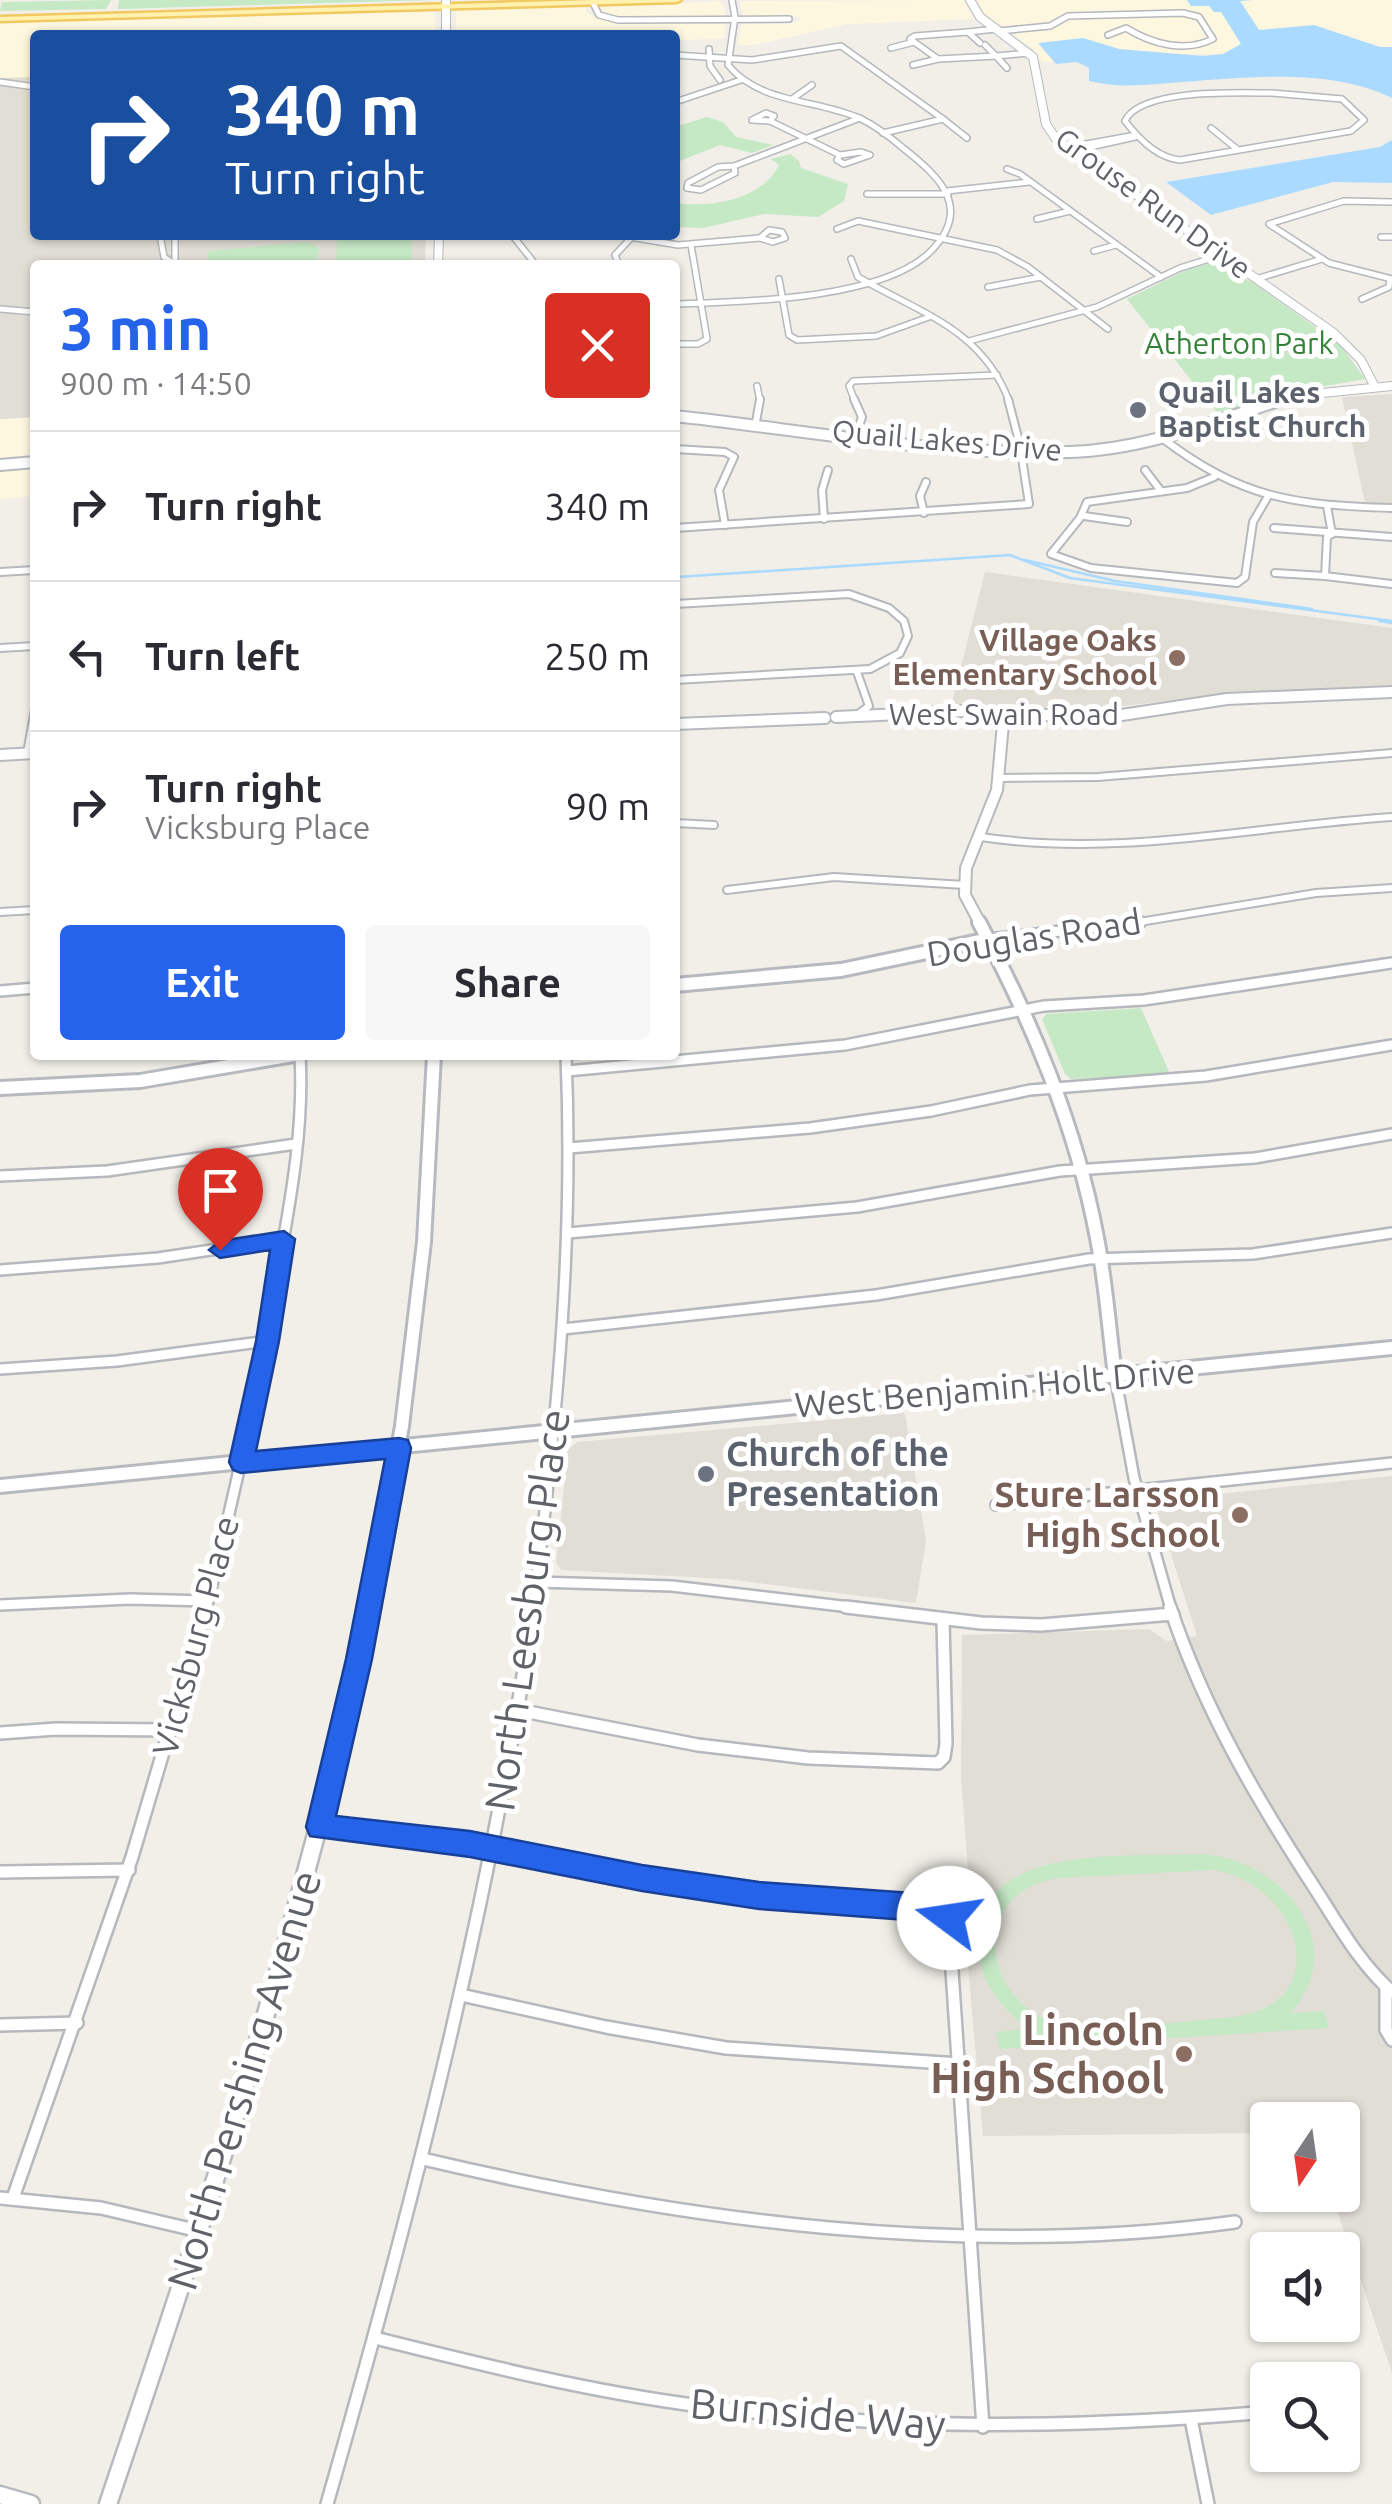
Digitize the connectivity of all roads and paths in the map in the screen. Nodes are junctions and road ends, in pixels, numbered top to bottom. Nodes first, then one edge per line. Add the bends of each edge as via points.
1 (506, 0) edge
2 (677, 0) edge
3 (732, 0) edge
4 (970, 0) edge
5 (447, 3) edge
6 (594, 3) junction
7 (1122, 15) junction
8 (0, 16) edge
9 (1022, 17) dead end
10 (789, 19) dead end
11 (735, 21) junction
12 (954, 22) dead end
13 (909, 24) dead end
14 (1126, 28) junction
15 (446, 30) edge
16 (1026, 30) junction
17 (958, 32) junction
18 (968, 32) junction
19 (1000, 32) junction
20 (1108, 35) dead end
21 (914, 39) junction
22 (891, 48) dead end
23 (709, 49) dead end
24 (1029, 53) junction
25 (680, 55) edge
26 (996, 56) junction
27 (711, 58) junction
28 (938, 59) junction
29 (728, 60) junction
30 (951, 62) junction
31 (913, 65) dead end
32 (1007, 68) dead end
33 (962, 72) dead end
34 (720, 80) dead end
35 (741, 80) junction
36 (0, 82) edge
37 (30, 85) edge
38 (812, 85) dead end
39 (1269, 94) junction
40 (792, 99) junction
41 (680, 100) edge
42 (1275, 106) dead end
43 (860, 118) junction
44 (943, 119) junction
45 (770, 121) dead end
46 (1211, 128) dead end
47 (884, 133) junction
48 (1136, 135) junction
49 (805, 138) junction
50 (966, 138) dead end
51 (1237, 148) junction
52 (1072, 151) junction
53 (840, 155) junction
54 (734, 166) junction
55 (1007, 169) dead end
56 (1029, 182) junction
57 (946, 193) junction
58 (867, 194) dead end
59 (1392, 202) edge
60 (1070, 212) junction
61 (1037, 219) dead end
62 (836, 229) dead end
63 (943, 236) junction
64 (1392, 237) edge
65 (760, 238) dead end
66 (1380, 238) dead end
67 (516, 240) edge
68 (630, 240) edge
69 (649, 240) edge
70 (692, 245) junction
71 (1116, 245) junction
72 (1094, 250) dead end
73 (1222, 256) junction
74 (851, 259) dead end
75 (1322, 259) junction
76 (532, 260) edge
77 (617, 260) edge
78 (1041, 277) junction
79 (1161, 277) junction
80 (1256, 278) junction
81 (779, 279) dead end
82 (1391, 279) edge
83 (868, 283) junction
84 (988, 287) dead end
85 (1362, 299) dead end
86 (782, 300) junction
87 (700, 303) junction
88 (680, 304) edge
89 (0, 308) edge
90 (30, 311) edge
91 (1085, 311) junction
92 (929, 318) junction
93 (1108, 329) dead end
94 (969, 341) junction
95 (680, 344) edge
96 (997, 375) junction
97 (757, 386) dead end
98 (1392, 386) edge
99 (1375, 387) junction
100 (680, 416) edge
101 (756, 422) junction
102 (856, 435) junction
103 (1162, 438) junction
104 (680, 450) edge
105 (1022, 452) junction
106 (30, 462) edge
107 (0, 465) edge
108 (828, 470) dead end
109 (1146, 470) dead end
110 (1214, 477) junction
111 (926, 482) dead end
112 (1161, 492) junction
113 (1265, 501) junction
114 (1027, 506) joint
115 (1327, 506) junction
116 (1392, 508) edge
117 (924, 513) junction
118 (1084, 516) junction
119 (824, 519) junction
120 (1127, 522) dead end
121 (725, 525) junction
122 (680, 528) edge
123 (1274, 528) dead end
124 (1332, 534) junction
125 (1392, 537) edge
126 (30, 570) edge
127 (0, 572) edge
128 (1276, 573) dead end
129 (1325, 576) junction
130 (1392, 584) edge
131 (680, 604) edge
132 (30, 646) edge
133 (0, 648) edge
134 (857, 672) junction
135 (680, 680) edge
136 (1392, 692) edge
137 (1004, 713) junction
138 (855, 716) junction
139 (680, 725) edge
140 (30, 753) edge
141 (1392, 753) edge
142 (0, 754) edge
143 (1000, 778) junction
144 (1392, 818) edge
145 (680, 823) edge
146 (714, 825) dead end
147 (981, 836) junction
148 (965, 885) junction
149 (1392, 888) edge
150 (726, 890) dead end
151 (30, 910) edge
152 (0, 912) edge
153 (989, 939) junction
154 (1392, 963) edge
155 (680, 985) edge
156 (30, 988) edge
157 (0, 991) edge
158 (1024, 1010) junction
159 (1392, 1044) edge
160 (267, 1060) edge
161 (297, 1060) edge
162 (434, 1060) edge
163 (566, 1060) edge
164 (678, 1060) edge
165 (680, 1060) edge
166 (567, 1070) junction
167 (0, 1088) edge
168 (1056, 1088) junction
169 (1392, 1134) edge
170 (296, 1144) junction
171 (569, 1148) junction
172 (1082, 1169) junction
173 (0, 1176) edge
174 (1392, 1232) edge
175 (568, 1233) junction
176 (284, 1239) junction
177 (1100, 1259) junction
178 (0, 1270) edge
179 (563, 1329) junction
180 (268, 1341) junction
181 (1392, 1348) edge
182 (0, 1369) edge
183 (1115, 1375) junction
184 (555, 1430) junction
185 (399, 1448) junction
186 (241, 1462) junction
187 (1392, 1463) edge
188 (0, 1486) edge
189 (1136, 1489) junction
190 (996, 1505) dead end
191 (537, 1582) junction
192 (208, 1601) junction
193 (0, 1605) edge
194 (1173, 1614) junction
195 (943, 1620) junction
196 (518, 1710) junction
197 (172, 1730) junction
198 (0, 1732) edge
199 (320, 1827) junction
200 (493, 1848) junction
201 (129, 1870) junction
202 (0, 1872) edge
203 (944, 1910) joint
204 (1389, 1990) edge
205 (461, 1995) junction
206 (77, 2024) junction
207 (0, 2025) edge
208 (1392, 2040) edge
209 (960, 2064) junction
210 (423, 2159) junction
211 (6, 2198) edge
212 (1236, 2222) dead end
213 (202, 2231) junction
214 (971, 2236) junction
215 (375, 2338) junction
216 (1250, 2414) edge
217 (1191, 2419) junction
218 (983, 2427) junction
219 (0, 2496) edge
220 (31, 2504) edge
221 (108, 2504) edge
222 (327, 2504) edge
223 (1208, 2504) edge

1 - 5 main road
2 - 6 main road
3 - 11 street
4 - 19 street
5 - 6 main road
5 - 8 main road
5 - 15 street
6 - 11 street via 596,13 613,19
7 - 14 street
7 - 14 street via 1196,15 1213,40 1175,46
7 - 16 street via 1068,16 1047,32
9 - 16 street
10 - 11 street
11 - 29 street
12 - 17 street
13 - 21 street
14 - 20 street
16 - 19 street
17 - 18 street
17 - 21 street
18 - 19 street
18 - 26 street
19 - 24 street
21 - 22 street
21 - 28 street
23 - 27 street
24 - 26 street
24 - 52 street, Grouse Run Drive via 1046,126
25 - 27 street
26 - 30 street
26 - 32 street
27 - 29 street
27 - 34 street
28 - 30 street
28 - 31 street
29 - 35 street
29 - 44 street via 842,46
30 - 33 street
35 - 40 street
35 - 41 street
36 - 37 street
38 - 40 street
39 - 42 street
39 - 48 street via 1146,103 1125,118
39 - 51 street via 1336,98 1354,105 1364,122 1352,130
40 - 43 street
43 - 47 street
43 - 49 street
44 - 47 street
44 - 50 street
45 - 49 street
46 - 51 street
47 - 57 street via 934,172
48 - 51 street via 1173,160
48 - 52 street
49 - 53 street
49 - 54 street
52 - 73 street, Grouse Run Drive
53 - 53 street via 844,164 870,155
54 - 54 street via 718,167 687,188 705,188 735,172
55 - 56 street
56 - 57 street
56 - 60 street
57 - 58 street
57 - 63 street via 951,213
59 - 75 street via 1352,200 1270,222
60 - 61 street
60 - 71 street
62 - 63 street via 858,221
63 - 78 street via 996,250
63 - 83 street via 917,261
64 - 66 street
65 - 70 street
67 - 76 street
68 - 77 street
69 - 70 street
70 - 87 street
71 - 72 street
71 - 79 street
73 - 79 street
73 - 80 street, Grouse Run Drive
74 - 83 street via 855,275
75 - 80 street
75 - 82 street
78 - 84 street
78 - 91 street
79 - 91 street
80 - 99 street, Grouse Run Drive via 1342,340
81 - 86 street
82 - 85 street via 1389,287
83 - 86 street
83 - 92 street
86 - 87 street
86 - 92 street via 789,335 798,340 876,336
87 - 88 street
87 - 95 street via 706,341
89 - 90 street
91 - 93 street
91 - 94 street
92 - 94 street
94 - 96 street
96 - 102 street via 852,381 862,417
96 - 105 street
97 - 101 street
98 - 99 street, Quail Lakes Drive
99 - 103 street, Quail Lakes Drive via 1272,401
100 - 101 street, Quail Lakes Drive
101 - 102 street, Quail Lakes Drive
102 - 105 street, Quail Lakes Drive
103 - 105 street, Quail Lakes Drive via 1096,450
103 - 110 street
104 - 121 street via 734,457 720,490
105 - 114 street
106 - 107 street
108 - 119 street
109 - 112 street
110 - 112 street
110 - 113 street
111 - 117 street via 920,496
112 - 118 street via 1093,500
113 - 115 street
113 - 118 street via 1253,522 1245,577 1227,584 1091,568 1050,554
114 - 117 street
115 - 116 street
115 - 124 street
117 - 119 street
118 - 120 street
119 - 121 street
121 - 122 street
123 - 124 street
124 - 125 street
124 - 129 street
126 - 127 street
128 - 129 street
129 - 130 street
131 - 134 street via 832,594 875,600 902,619 906,643 892,660
132 - 133 street
134 - 135 street
134 - 138 street via 869,706
136 - 137 street, West Swain Road via 1241,698 1102,718
137 - 138 street, West Swain Road
137 - 143 street
138 - 139 street, West Swain Road
140 - 142 street
141 - 143 street via 1282,758 1100,780
143 - 147 street
144 - 147 street via 1104,844
145 - 146 street
147 - 148 street
148 - 150 street via 834,877
148 - 153 street
149 - 153 street, Douglas Road
151 - 152 street
153 - 155 street, Douglas Road via 841,970
153 - 158 street
154 - 158 street via 1188,995
156 - 157 street
158 - 165 street via 845,1045
158 - 168 street
159 - 168 street via 1206,1076
160 - 167 street via 140,1081
161 - 170 street, Vicksburg Place
162 - 185 street, North Pershing Avenue via 420,1289
163 - 166 street, North Leesburg Place
164 - 166 street
166 - 171 street, North Leesburg Place
168 - 171 street via 810,1128
168 - 172 street
169 - 172 street via 1255,1158
170 - 173 street via 107,1171
170 - 176 street, Vicksburg Place
171 - 175 street, North Leesburg Place
172 - 175 street via 856,1207
172 - 177 street
174 - 177 street via 1253,1254
175 - 179 street, North Leesburg Place
176 - 178 street via 142,1260
176 - 180 street, Vicksburg Place
177 - 179 street via 876,1295
177 - 183 street
179 - 184 street, North Leesburg Place
180 - 182 street
180 - 186 street, Vicksburg Place
181 - 183 street, West Benjamin Holt Drive
183 - 184 street, West Benjamin Holt Drive
183 - 189 street
184 - 185 street, West Benjamin Holt Drive
184 - 191 street, North Leesburg Place
185 - 186 street, West Benjamin Holt Drive
185 - 199 street, North Pershing Avenue
186 - 188 street, West Benjamin Holt Drive
186 - 192 street, Vicksburg Place
187 - 189 street
189 - 190 street
189 - 194 street
191 - 195 street via 672,1586
191 - 196 street, North Leesburg Place
192 - 193 street
192 - 197 street, Vicksburg Place
194 - 195 street via 1041,1625
194 - 204 street via 1242,1772 1341,1929
195 - 196 street via 946,1744 942,1760 930,1764 698,1745
196 - 200 street, North Leesburg Place
197 - 198 street
197 - 201 street, Vicksburg Place
199 - 200 street
199 - 213 street, North Pershing Avenue
200 - 203 street via 710,1889
200 - 205 street, North Leesburg Place
201 - 202 street
201 - 206 street, Vicksburg Place
203 - 209 street
204 - 208 street via 1386,2030
205 - 209 street via 696,2043
205 - 210 street, North Leesburg Place
206 - 207 street
206 - 211 street, Vicksburg Place
209 - 214 street
210 - 214 street via 716,2218
210 - 215 street, North Leesburg Place
211 - 213 street via 119,2210
212 - 214 street
213 - 221 street, North Pershing Avenue
214 - 218 street
215 - 218 street, Burnside Way via 563,2383 698,2406
215 - 222 street, North Leesburg Place
216 - 217 street, Burnside Way
217 - 218 street, Burnside Way
217 - 223 street
219 - 220 street

